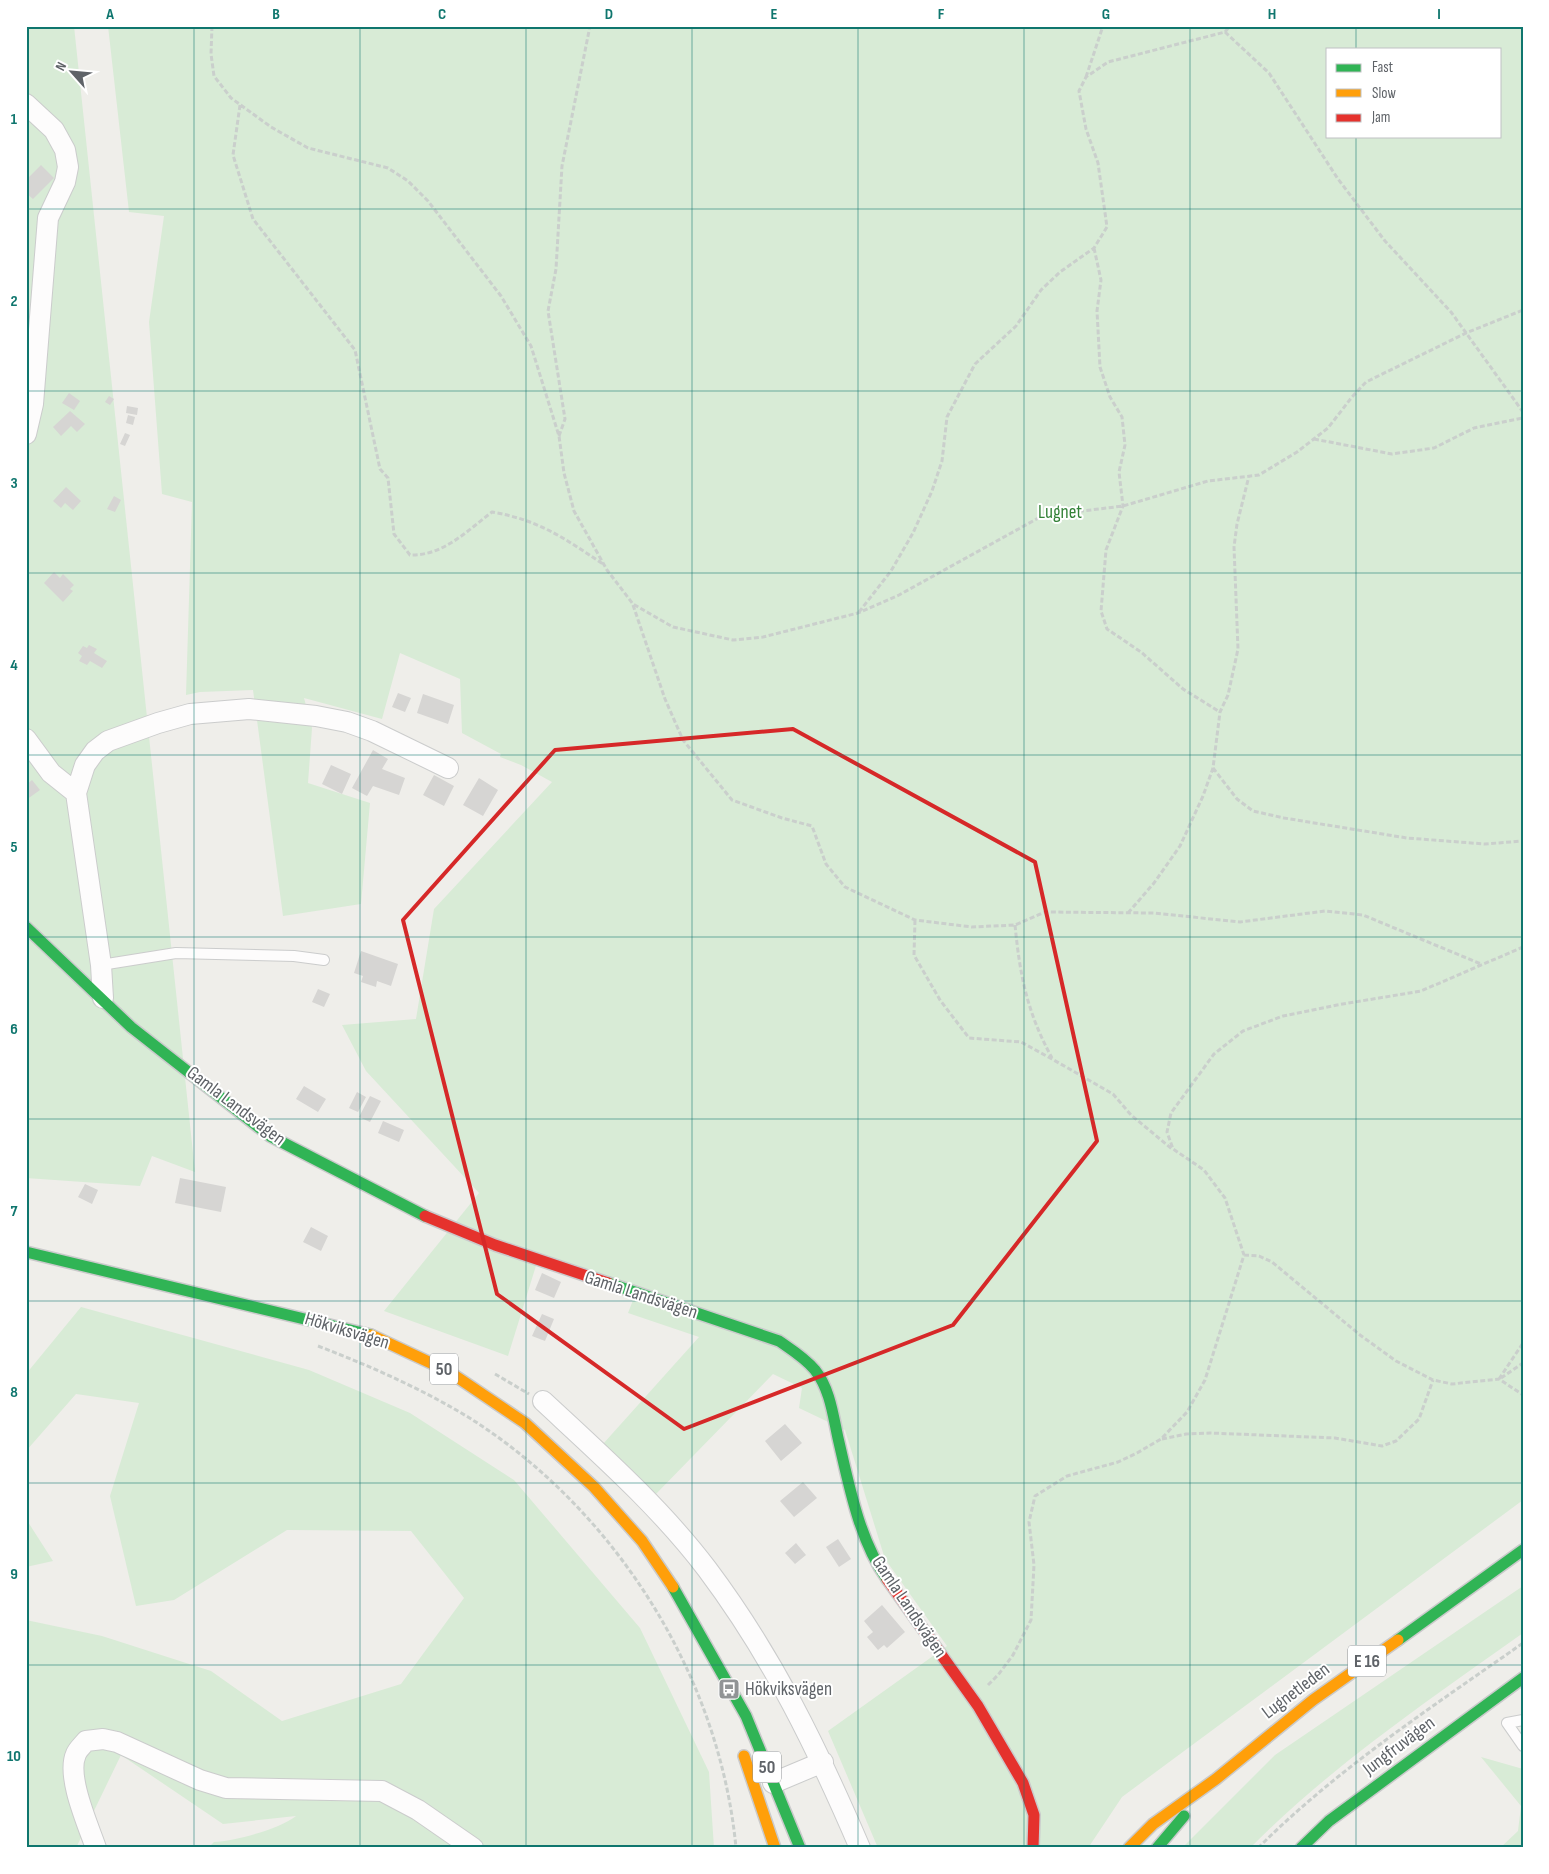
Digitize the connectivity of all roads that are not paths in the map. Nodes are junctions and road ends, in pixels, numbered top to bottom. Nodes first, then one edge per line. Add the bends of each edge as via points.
1 (26, 104) edge
2 (26, 434) edge
3 (26, 739) edge
4 (448, 768) dead end
5 (76, 794) junction
6 (26, 927) edge
7 (324, 960) dead end
8 (101, 965) junction
9 (103, 998) junction
10 (26, 1252) edge
11 (543, 1401) dead end
12 (1523, 1550) edge
13 (1523, 1678) edge
14 (729, 1689) junction
15 (732, 1714) dead end
16 (1523, 1720) edge
17 (1523, 1746) edge
18 (741, 1748) dead end
19 (823, 1762) junction
20 (1216, 1779) junction
21 (764, 1786) junction
22 (96, 1848) edge
23 (473, 1848) edge
24 (774, 1848) edge
25 (800, 1848) edge
26 (860, 1848) edge
27 (1033, 1848) edge
28 (1129, 1848) edge
29 (1157, 1848) edge
30 (1300, 1848) edge

1 - 2 street via 54,130 65,150 68,167 65,182 48,218 33,404
3 - 5 street via 51,773
4 - 5 street via 347,722 249,709 190,714 108,741 95,751 85,766
5 - 8 street
6 - 9 main road, Gamla Landsvägen
7 - 8 lane via 294,956 176,953
8 - 9 street
9 - 27 main road, Gamla Landsvägen via 131,1028 228,1100 270,1136 418,1213 495,1245 779,1341 801,1356 826,1388 863,1530 873,1555 972,1698 1023,1783 1034,1815
10 - 14 main road, Hökviksvägen / 50 via 379,1337 448,1370 525,1423 594,1487 642,1541 684,1604
11 - 19 street via 639,1492 707,1569 746,1624 784,1687
12 - 20 main road, Lugnetleden / E 16 via 1313,1700
13 - 30 main road, Jungfruvägen via 1329,1821
14 - 15 main road, Hökviksvägen / 50
14 - 21 main road, Hökviksvägen / 50 via 746,1716
16 - 17 lane via 1507,1722
18 - 21 main road, Hökviksvägen / 50
19 - 21 street
19 - 26 street
20 - 28 main road, Lugnetleden / E 16 via 1153,1824
20 - 29 main road, Lugnetleden / E 16
21 - 24 main road, Hökviksvägen / 50
21 - 25 main road, Hökviksvägen / 50
22 - 23 street via 75,1781 76,1754 86,1742 103,1739 226,1788 382,1791 418,1810

